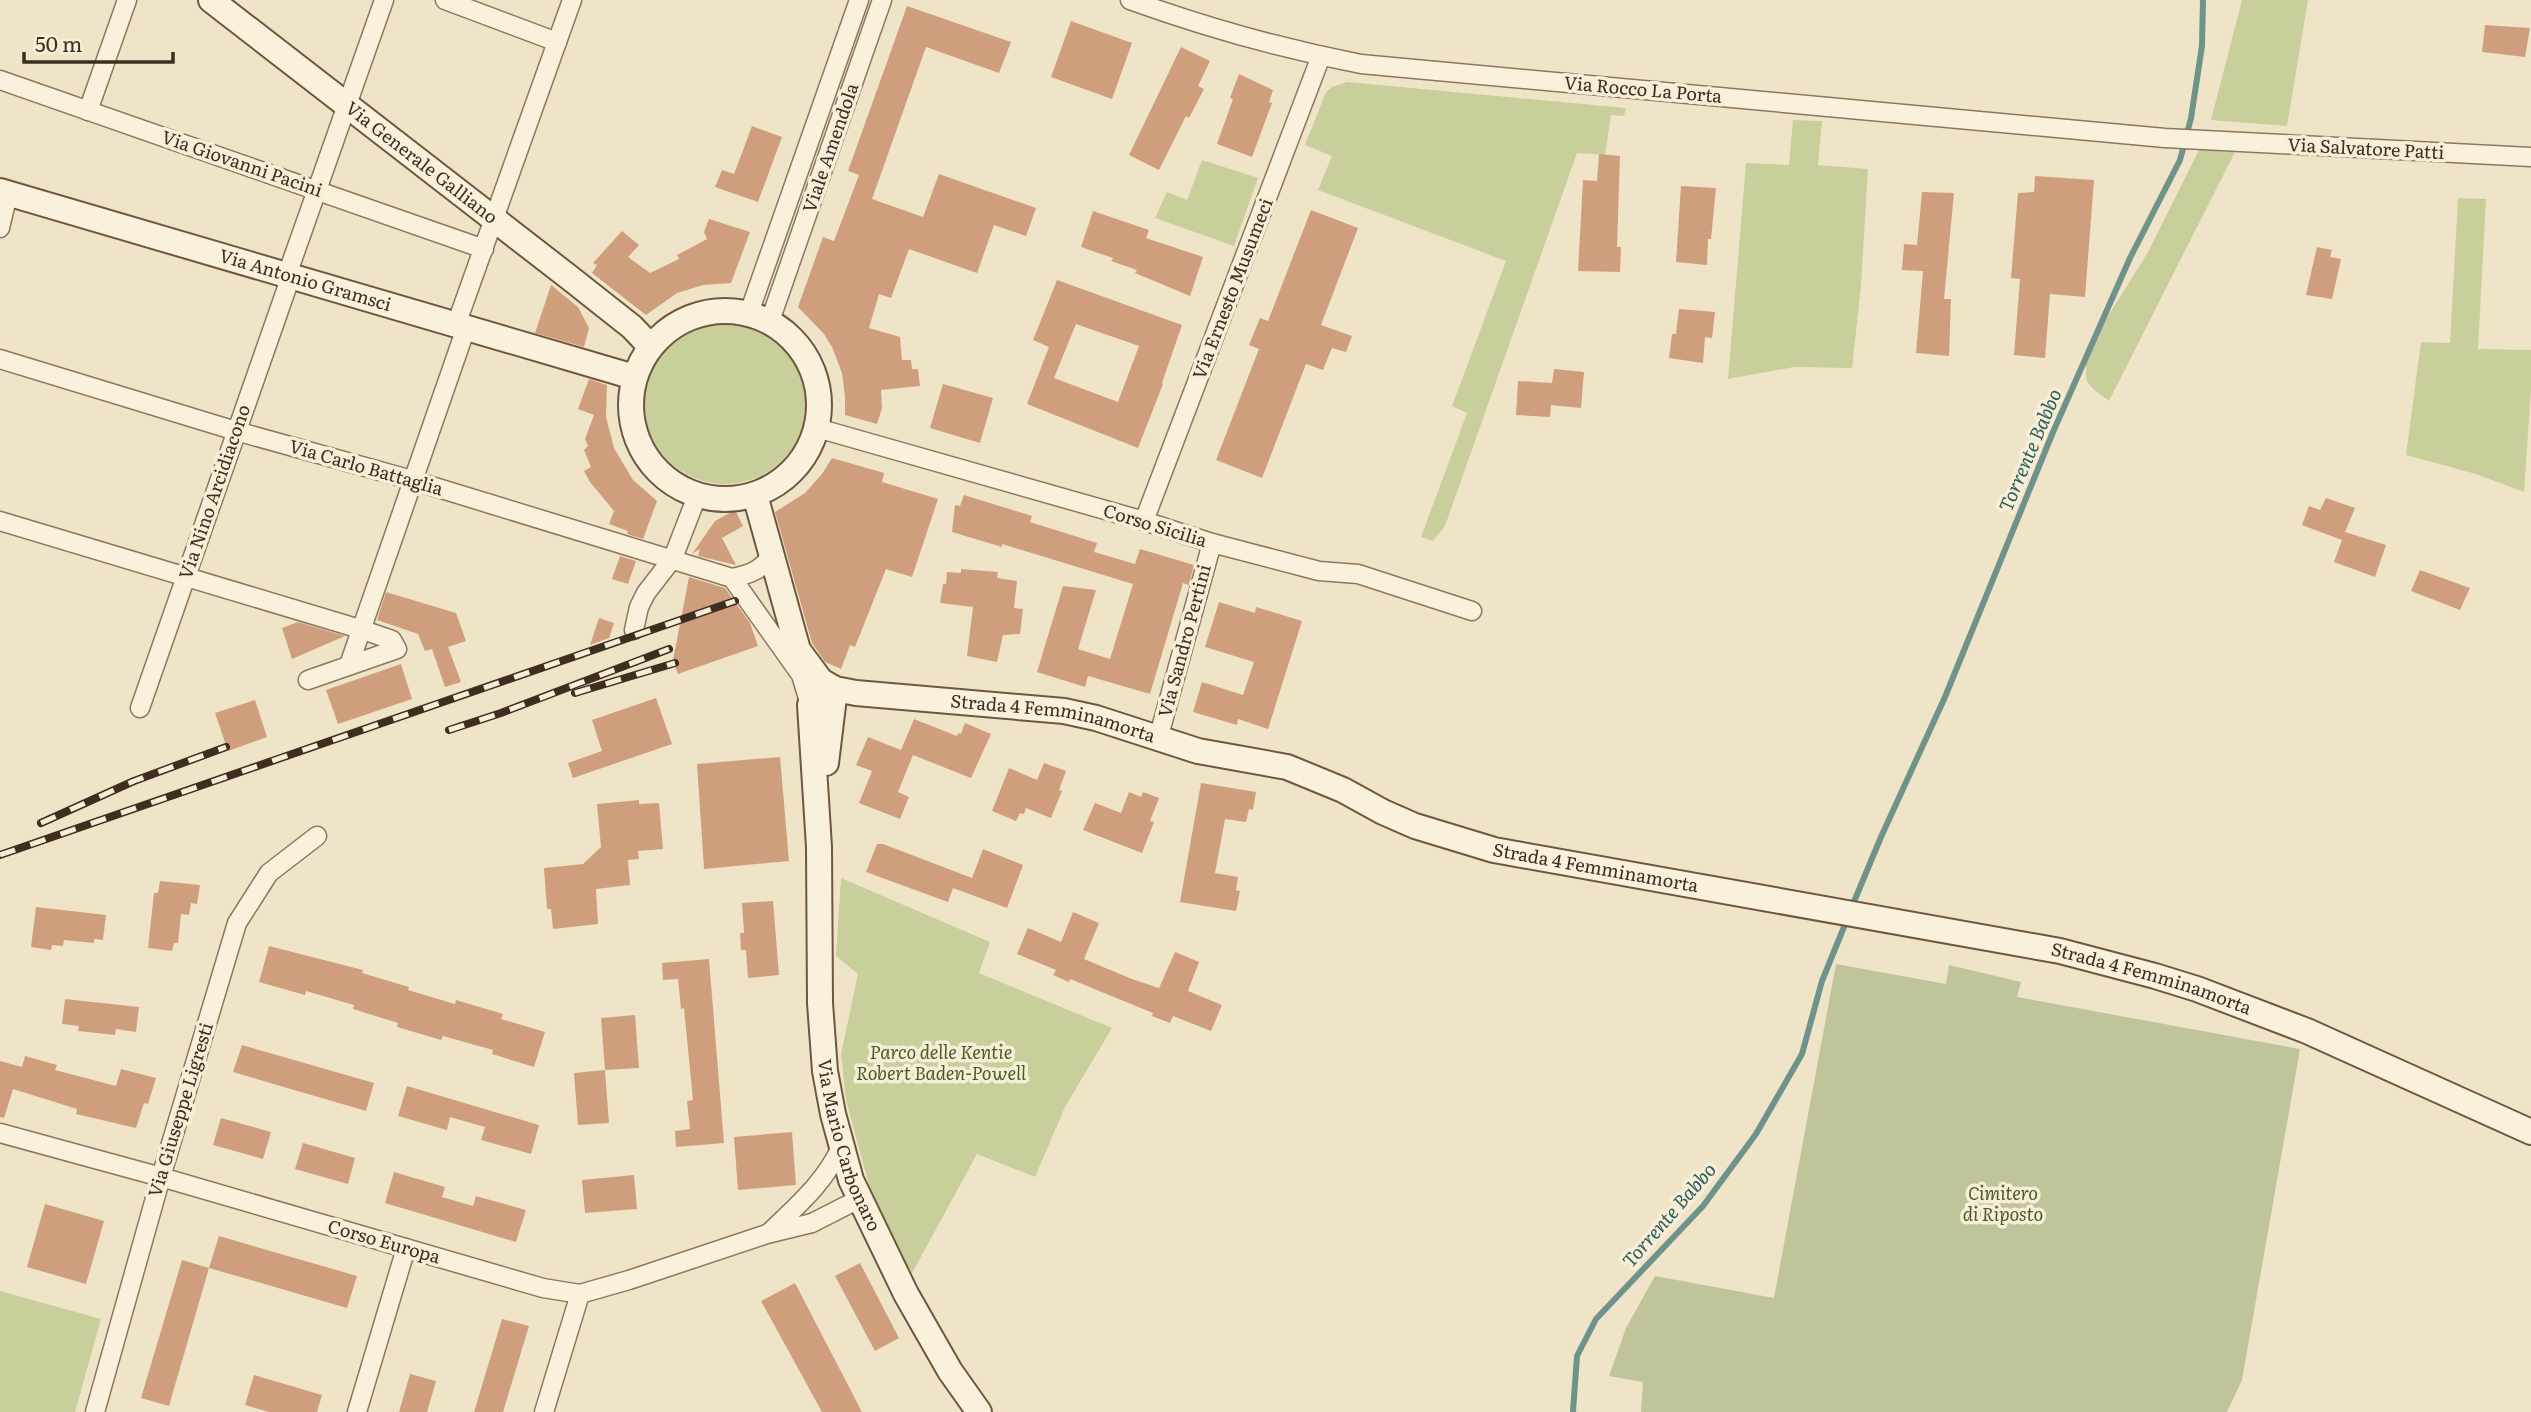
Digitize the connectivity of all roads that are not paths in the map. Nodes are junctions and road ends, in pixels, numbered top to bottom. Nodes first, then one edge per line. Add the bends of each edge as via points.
1 (127, 0) edge
2 (211, 0) edge
3 (384, 0) edge
4 (445, 0) edge
5 (572, 0) edge
6 (859, 0) edge
7 (882, 0) edge
8 (1129, 0) edge
9 (557, 42) junction
10 (1321, 56) junction
11 (0, 80) edge
12 (347, 105) junction
13 (88, 111) junction
14 (2202, 141) joint
15 (2531, 157) edge
16 (317, 190) junction
17 (4, 193) edge
18 (494, 221) junction
19 (0, 228) edge
20 (484, 249) junction
21 (289, 275) junction
22 (760, 317) junction
23 (461, 327) junction
24 (650, 346) junction
25 (0, 359) edge
26 (634, 377) junction
27 (236, 431) junction
28 (828, 431) junction
29 (412, 480) junction
30 (758, 506) junction
31 (693, 507) junction
32 (0, 521) edge
33 (1144, 521) junction
34 (1212, 543) junction
35 (772, 555) junction
36 (673, 558) junction
37 (185, 577) junction
38 (732, 578) junction
39 (1472, 611) dead end
40 (360, 629) junction
41 (634, 630) dead end
42 (349, 665) junction
43 (308, 680) dead end
44 (819, 682) junction
45 (140, 708) dead end
46 (1158, 738) junction
47 (317, 836) dead end
48 (819, 847) junction
49 (2531, 1132) edge
50 (0, 1133) edge
51 (841, 1147) junction
52 (161, 1177) junction
53 (861, 1198) junction
54 (767, 1234) junction
55 (406, 1248) junction
56 (580, 1294) junction
57 (95, 1412) edge
58 (357, 1412) edge
59 (544, 1412) edge
60 (979, 1412) edge

1 - 13 street
2 - 12 street, Via Generale Galliano
3 - 12 street, Via Nino Arcidiacono
4 - 9 street
5 - 9 street
6 - 22 street, Viale Amendola via 758,287
7 - 22 street, Viale Amendola via 779,295
8 - 10 street, Via Rocco La Porta
9 - 18 street
10 - 14 street, Via Rocco La Porta via 1388,66
10 - 33 street, Via Ernesto Musumeci
11 - 13 street, Via Giovanni Pacini
12 - 16 street, Via Nino Arcidiacono
12 - 18 street, Via Generale Galliano
13 - 16 street, Via Giovanni Pacini
14 - 15 street, Via Salvatore Patti
16 - 20 street, Via Giovanni Pacini
16 - 21 street, Via Nino Arcidiacono
17 - 19 street
17 - 21 street, Via Antonio Gramsci
18 - 20 street
18 - 24 street, Via Generale Galliano via 632,327
20 - 23 street
21 - 23 street, Via Antonio Gramsci
21 - 27 street, Via Nino Arcidiacono
22 - 24 street via 722,309 695,315 670,327
22 - 28 street via 795,340 812,366
23 - 26 street, Via Antonio Gramsci
23 - 29 street
24 - 26 street
25 - 27 street, Via Carlo Battaglia
26 - 31 street via 632,426 641,450
27 - 29 street, Via Carlo Battaglia
27 - 37 street, Via Nino Arcidiacono
28 - 30 street
28 - 33 street, Corso Sicilia
29 - 36 street, Via Carlo Battaglia
29 - 40 street
30 - 31 street via 715,500
30 - 35 street
31 - 36 street
32 - 37 street
33 - 34 street, Corso Sicilia
34 - 39 street, Corso Sicilia via 1319,571 1358,574
34 - 46 street, Via Sandro Pertini
35 - 38 street via 764,567
35 - 44 street via 798,650
36 - 38 street, Via Carlo Battaglia
36 - 41 street via 646,593
37 - 40 street
37 - 45 street, Via Nino Arcidiacono
38 - 44 street
40 - 42 street
40 - 42 street via 392,640 397,649
42 - 43 street
44 - 46 street, Strada 4 Femminamorta via 856,693 1064,711
44 - 48 street via 828,734
44 - 48 street via 810,705
46 - 49 street, Strada 4 Femminamorta via 1199,751 1287,767 1415,826 1494,850 2060,951 2155,976 2307,1031
47 - 52 street, Via Giuseppe Ligresti via 269,873 237,923
48 - 51 street, Via Mario Carbonaro via 820,1003 825,1071
50 - 52 street, Corso Europa
51 - 53 street, Via Mario Carbonaro
51 - 54 street via 831,1169 811,1193
52 - 55 street, Corso Europa
52 - 57 street, Via Giuseppe Ligresti
53 - 54 street, Corso Europa via 812,1223
53 - 60 street, Via Mario Carbonaro via 906,1294
54 - 56 street, Corso Europa
55 - 56 street, Corso Europa via 543,1288
55 - 58 street
56 - 59 street

